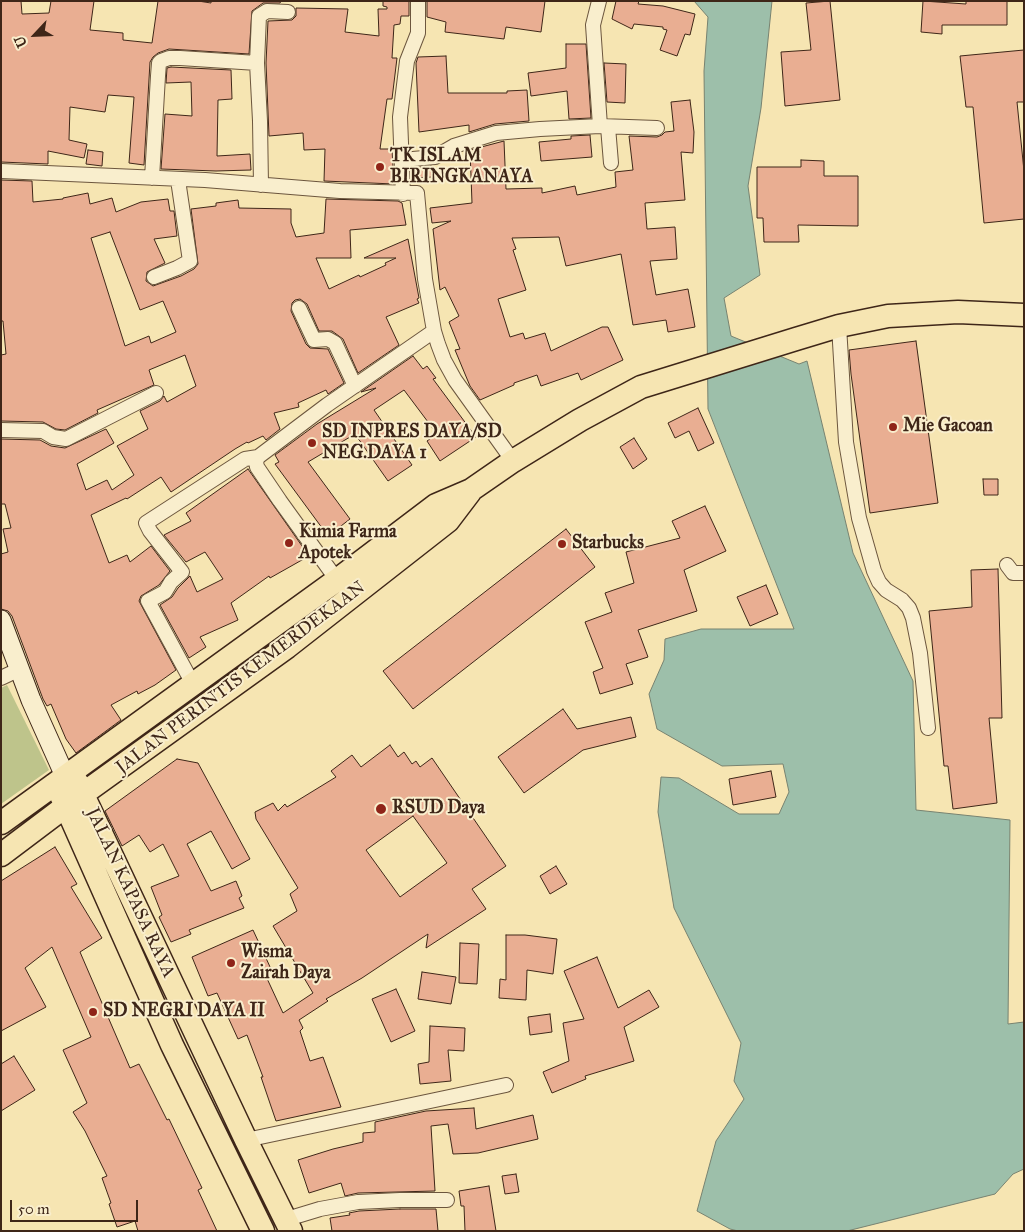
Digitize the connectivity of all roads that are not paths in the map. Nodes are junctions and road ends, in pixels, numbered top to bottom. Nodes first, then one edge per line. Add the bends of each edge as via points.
1 (418, 1) edge
2 (599, 1) edge
3 (288, 12) dead end
4 (256, 63) junction
5 (604, 127) junction
6 (657, 128) dead end
7 (402, 160) junction
8 (611, 163) dead end
9 (1, 171) edge
10 (152, 178) junction
11 (178, 180) junction
12 (261, 185) junction
13 (402, 194) junction
14 (154, 277) dead end
15 (298, 308) dead end
16 (1024, 315) edge
17 (839, 326) junction
18 (434, 331) junction
19 (355, 386) junction
20 (156, 393) dead end
21 (1, 430) edge
22 (258, 457) junction
23 (513, 461) junction
24 (471, 490) junction
25 (1007, 565) dead end
26 (1024, 573) edge
27 (337, 580) junction
28 (1, 620) edge
29 (271, 628) junction
30 (287, 647) junction
31 (20, 669) junction
32 (1, 678) edge
33 (193, 684) junction
34 (928, 728) dead end
35 (64, 777) junction
36 (74, 800) junction
37 (1, 822) edge
38 (1, 855) edge
39 (196, 1034) junction
40 (172, 1044) junction
41 (506, 1085) dead end
42 (246, 1140) junction
43 (447, 1200) dead end
44 (289, 1225) edge
45 (263, 1231) edge

1 - 7 street via 418,33 407,61 400,117
2 - 5 street via 593,25
3 - 4 street via 267,12 259,16
4 - 10 street via 180,58 159,63
4 - 12 street
5 - 6 street
5 - 7 street via 496,134 454,146 435,157
5 - 8 street
7 - 13 street
9 - 10 street
10 - 11 street
11 - 12 street
11 - 14 street via 190,261
12 - 13 street
13 - 18 street via 417,193 424,271
15 - 19 street via 314,340 328,339 335,343
16 - 17 highway, JALAN PERINTIS KEMERDEKAAN via 958,312 888,316
17 - 23 highway, JALAN PERINTIS KEMERDEKAAN via 633,391
17 - 34 street via 846,442 858,518 879,582 902,600 913,618
18 - 19 street
18 - 23 street via 455,380
19 - 22 street
20 - 21 street via 66,439 43,431
22 - 27 street via 256,462 261,474
22 - 33 street via 245,459 146,522 182,572 170,582 165,592 148,601
23 - 24 highway, JALAN PERINTIS KEMERDEKAAN
24 - 27 highway, JALAN PERINTIS KEMERDEKAAN via 436,505
24 - 30 highway, JALAN PERINTIS KEMERDEKAAN via 448,521
25 - 26 street via 1013,573
27 - 29 highway, JALAN PERINTIS KEMERDEKAAN
28 - 31 main road
29 - 30 highway
29 - 33 highway, JALAN PERINTIS KEMERDEKAAN
30 - 36 highway, JALAN PERINTIS KEMERDEKAAN
31 - 32 street
31 - 35 main road
33 - 35 highway, JALAN PERINTIS KEMERDEKAAN
35 - 36 highway, JALAN KAPASA RAYA
35 - 37 highway, JALAN PERINTIS KEMERDEKAAN
36 - 38 highway, JALAN PERINTIS KEMERDEKAAN
36 - 39 highway, JALAN KAPASA RAYA
36 - 40 highway, JALAN KAPASA RAYA
39 - 40 highway
39 - 42 highway, JALAN KAPASA RAYA
40 - 45 highway, JALAN KAPASA RAYA
41 - 42 street
42 - 44 highway, JALAN KAPASA RAYA
43 - 44 street via 358,1202 320,1209

